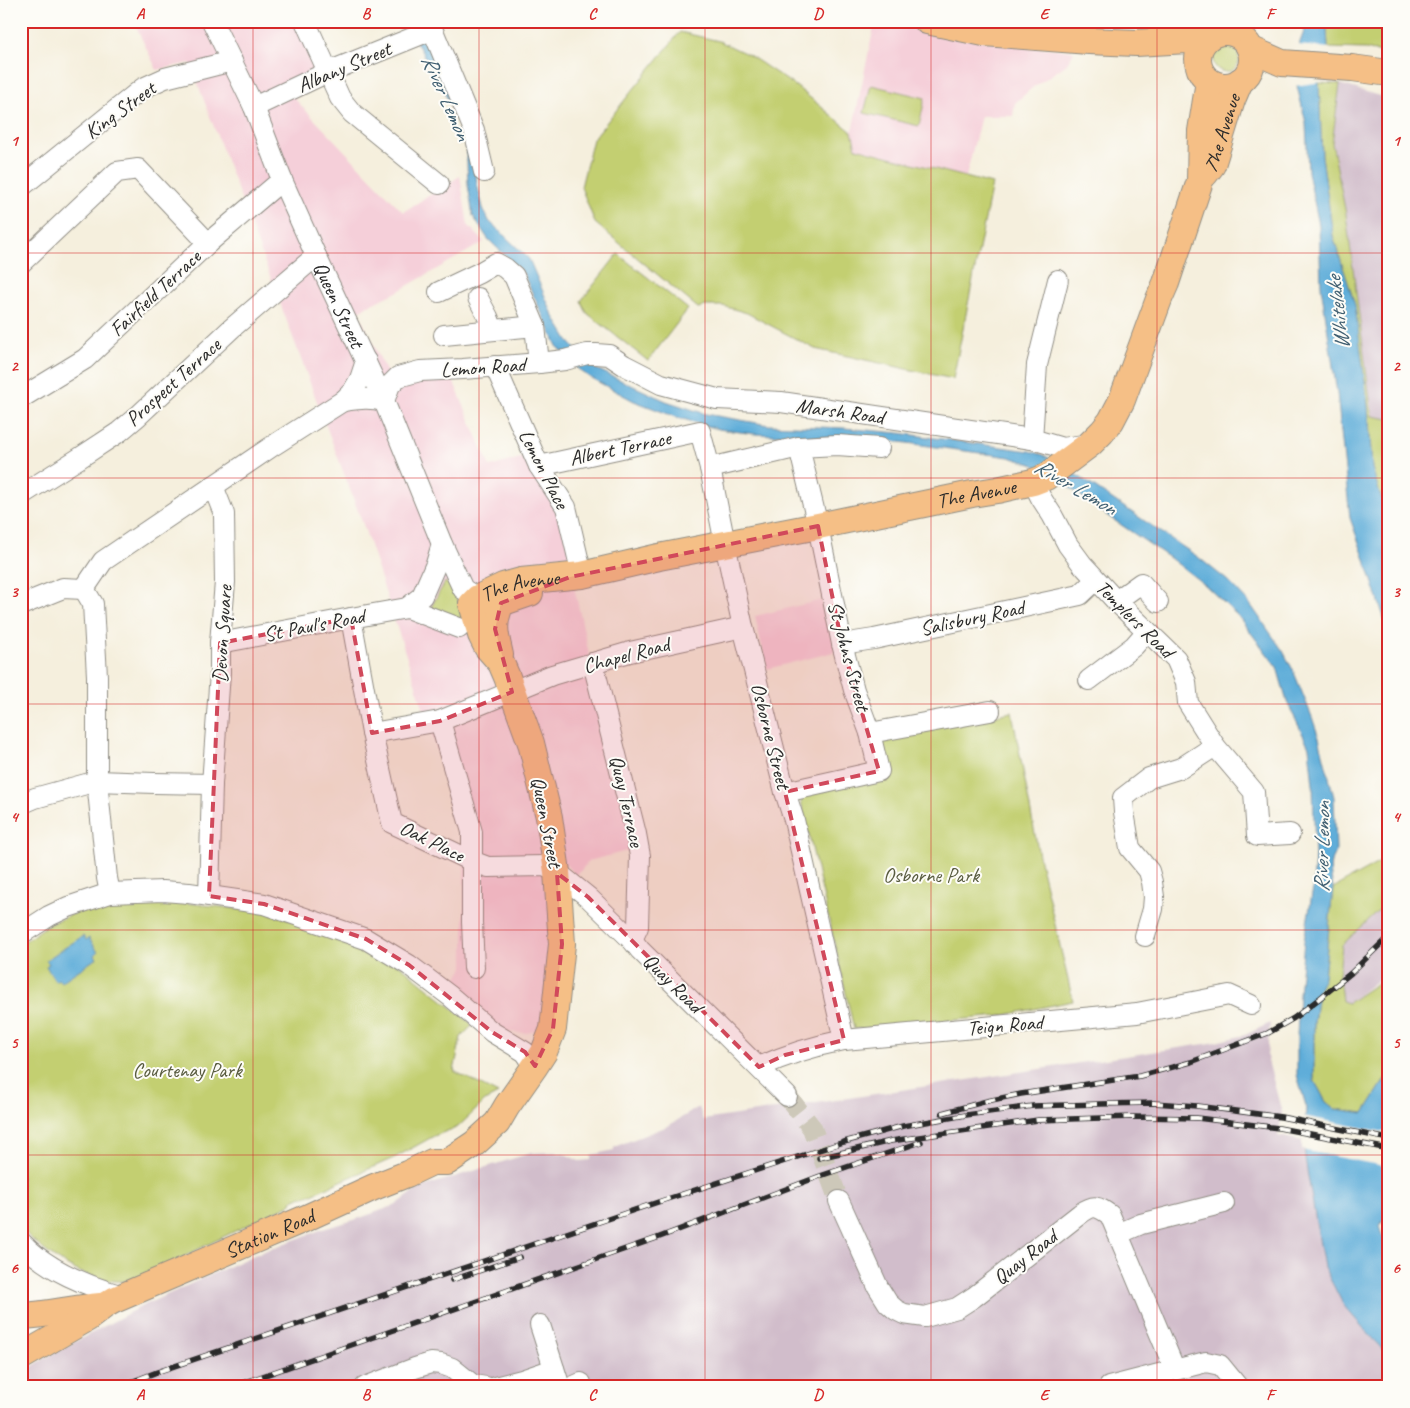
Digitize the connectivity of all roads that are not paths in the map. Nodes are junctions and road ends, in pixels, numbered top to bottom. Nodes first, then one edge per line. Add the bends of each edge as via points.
1 (212, 21) edge
2 (305, 21) edge
3 (927, 21) edge
4 (422, 29) edge
5 (1214, 31) edge
6 (1248, 38) edge
7 (1136, 43) junction
8 (232, 61) junction
9 (1288, 64) junction
10 (328, 72) junction
11 (1389, 73) edge
12 (1205, 77) junction
13 (1244, 78) junction
14 (254, 107) junction
15 (484, 172) dead end
16 (282, 180) junction
17 (1200, 182) junction
18 (439, 184) dead end
19 (21, 187) edge
20 (208, 243) junction
21 (316, 256) junction
22 (21, 264) edge
23 (1058, 280) dead end
24 (439, 292) dead end
25 (478, 298) dead end
26 (535, 326) junction
27 (493, 330) junction
28 (444, 335) dead end
29 (592, 354) joint
30 (366, 361) junction
31 (539, 363) junction
32 (495, 366) junction
33 (21, 398) edge
34 (343, 401) junction
35 (384, 401) junction
36 (700, 431) joint
37 (1032, 439) junction
38 (1090, 444) junction
39 (799, 447) junction
40 (879, 448) dead end
41 (539, 466) junction
42 (710, 468) junction
43 (1047, 474) junction
44 (213, 486) junction
45 (21, 495) edge
46 (818, 526) junction
47 (442, 544) junction
48 (724, 544) junction
49 (576, 576) junction
50 (1096, 580) junction
51 (84, 589) junction
52 (479, 599) junction
53 (1116, 601) junction
54 (1158, 602) dead end
55 (21, 606) edge
56 (407, 608) junction
57 (351, 618) junction
58 (743, 627) junction
59 (459, 628) dead end
60 (1147, 631) junction
61 (220, 643) junction
62 (842, 644) junction
63 (593, 663) junction
64 (1090, 680) dead end
65 (512, 692) junction
66 (990, 711) dead end
67 (440, 721) junction
68 (372, 733) junction
69 (870, 733) junction
70 (1215, 746) junction
71 (97, 781) junction
72 (212, 784) junction
73 (785, 792) junction
74 (21, 804) edge
75 (1290, 834) dead end
76 (472, 861) junction
77 (557, 872) junction
78 (110, 893) junction
79 (209, 896) junction
80 (21, 934) edge
81 (632, 940) junction
82 (1141, 941) dead end
83 (474, 968) dead end
84 (1252, 1005) dead end
85 (844, 1040) junction
86 (535, 1066) junction
87 (759, 1067) junction
88 (788, 1096) tunnel mouth
89 (839, 1201) tunnel mouth
90 (1224, 1203) dead end
91 (1118, 1234) junction
92 (21, 1242) edge
93 (114, 1301) junction
94 (21, 1316) edge
95 (540, 1325) dead end
96 (21, 1357) edge
97 (1175, 1370) junction
98 (557, 1378) edge
99 (365, 1387) edge
100 (486, 1387) edge
101 (495, 1387) edge
102 (1110, 1387) edge
103 (1238, 1387) edge

1 - 8 street, Queen Street
2 - 10 street
3 - 7 main road via 984,33
4 - 10 street, Albany Street
4 - 15 street via 474,130
5 - 6 main road via 1228,31
5 - 7 main road
5 - 12 main road via 1198,50 1197,61
6 - 9 main road
6 - 13 main road via 1252,59
7 - 12 main road via 1170,56
8 - 14 street, Queen Street
8 - 19 street, King Street via 165,78 144,88
9 - 11 main road
9 - 13 main road
10 - 14 street, Albany Street
10 - 18 street via 340,98 352,113
12 - 13 main road via 1220,86 1232,85
12 - 17 main road, The Avenue
13 - 17 main road, The Avenue via 1232,100 1212,166
14 - 16 street, Queen Street
16 - 20 street, Fairfield Terrace
16 - 21 street, Queen Street
17 - 38 main road, The Avenue via 1122,400 1111,421
20 - 22 street via 138,169 117,172
20 - 33 street, Fairfield Terrace via 84,359
21 - 30 street, Queen Street
21 - 45 street, Prospect Terrace via 119,432
23 - 37 street via 1037,365
24 - 26 street, Lemon Road via 496,263 514,276
25 - 27 street
26 - 27 street
26 - 31 street, Lemon Road
27 - 28 street
29 - 31 street, Lemon Road
29 - 37 street, Marsh Road via 609,355 661,384 717,399 781,402
30 - 34 street via 360,379
30 - 35 street, Queen Street
31 - 32 street, Lemon Road
32 - 35 street, Lemon Road via 420,370 398,377 390,385
32 - 41 street, Lemon Place
34 - 35 street via 373,398
34 - 44 street
35 - 47 street, Queen Street
36 - 41 street, Albert Terrace
36 - 42 street, Osborne Street
37 - 38 street, Marsh Road via 1063,448
38 - 43 main road, The Avenue
39 - 40 street
39 - 42 street
39 - 46 street, St Johns Street
41 - 49 street, Lemon Place via 566,507
42 - 48 street, Osborne Street
43 - 46 main road, The Avenue via 997,490
43 - 50 street, Templers Road via 1041,498 1068,545
44 - 51 street via 103,562
44 - 61 street, Devon Square via 224,514 226,582
46 - 48 main road, The Avenue
46 - 62 street, St Johns Street
47 - 52 street, Queen Street
47 - 56 street via 422,596
48 - 49 main road, The Avenue
48 - 58 street, Osborne Street
49 - 52 main road, The Avenue via 522,581 502,586
50 - 53 street, Templers Road
50 - 62 street, Salisbury Road via 1080,595
51 - 55 street via 63,588
51 - 71 street via 93,604
52 - 65 main road, Queen Street via 481,635 502,663
53 - 54 street via 1141,583
53 - 60 street, Templers Road
56 - 57 street, St Paul's Road
56 - 59 street
57 - 61 street, St Paul's Road
57 - 68 street, Oak Place
58 - 63 street, Chapel Road
58 - 73 street, Osborne Street
60 - 64 street via 1134,646
60 - 70 street, Templers Road via 1176,659 1186,682 1188,703
61 - 72 street, Devon Square
62 - 69 street, St Johns Street
63 - 65 street, Chapel Road
63 - 81 street, Quay Terrace via 640,856 638,927
65 - 67 street
65 - 77 main road, Queen Street via 531,743 549,818
66 - 69 street
67 - 68 street
67 - 76 street, Oak Place via 472,832
68 - 76 street, Oak Place via 392,823
69 - 73 street, St Johns Street via 879,771
70 - 75 street, Templers Road via 1254,792 1257,836
70 - 82 street via 1181,768 1149,778 1117,795 1124,812 1130,848 1149,871 1152,882 1153,908
71 - 72 street
71 - 74 street
71 - 78 street
72 - 79 street, Devon Square
73 - 85 street, Osborne Street
76 - 77 street, Oak Place via 488,867 544,866
76 - 83 street, Oak Place
77 - 81 street, Quay Road
77 - 86 main road, Queen Street via 562,944 553,1029
78 - 79 street via 163,891
78 - 80 street via 68,907
79 - 86 street via 264,904 366,940 446,992 492,1032 525,1052
81 - 87 street, Quay Road
84 - 85 street, Teign Road via 1229,995 1137,1013
85 - 87 street, Teign Road via 817,1045
86 - 93 main road, Station Road via 498,1123 447,1162 432,1162
87 - 88 street, Quay Road
89 - 91 street, Quay Road via 878,1288 888,1303 904,1314 925,1317 957,1308 1089,1208 1098,1207 1110,1215
90 - 91 street via 1141,1224
91 - 97 street, Quay Road
92 - 93 street via 67,1276 97,1288
93 - 94 main road, Station Road
93 - 96 main road, Station Road
95 - 98 street
97 - 102 street
97 - 103 street via 1206,1362 1220,1365
98 - 101 street via 522,1380
99 - 100 street via 432,1363 452,1368 473,1384

